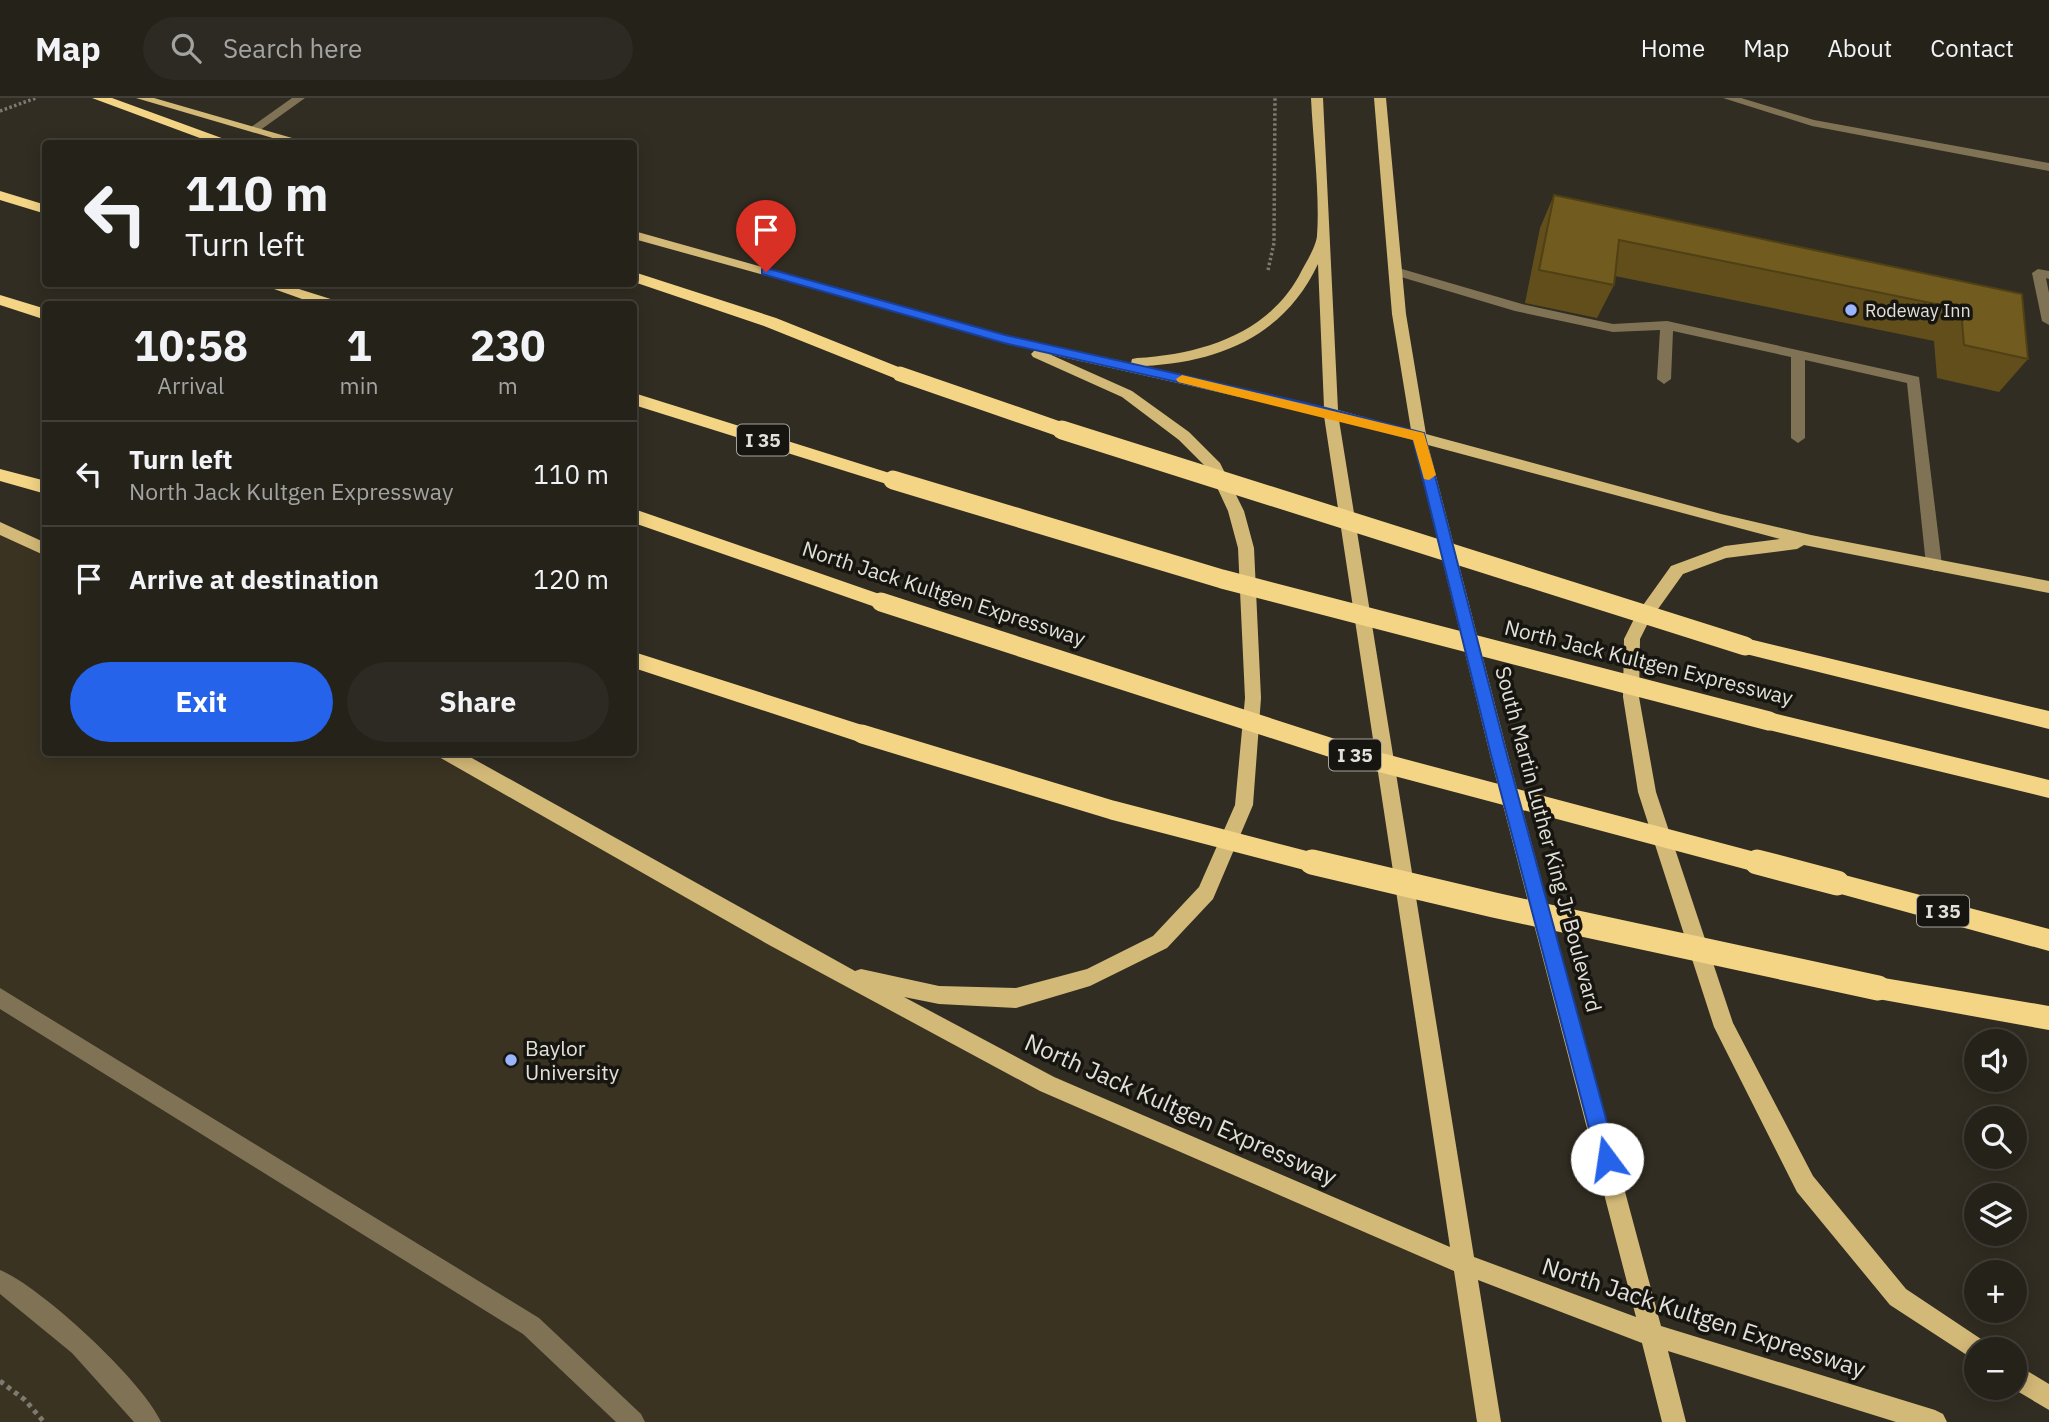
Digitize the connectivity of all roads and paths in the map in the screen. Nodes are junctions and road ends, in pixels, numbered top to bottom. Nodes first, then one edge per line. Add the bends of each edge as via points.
1 (36, 98) edge
2 (99, 98) edge
3 (142, 98) edge
4 (299, 98) edge
5 (1275, 98) edge
6 (1317, 98) edge
7 (1380, 98) edge
8 (1729, 98) edge
9 (0, 111) edge
10 (255, 129) junction
11 (220, 140) edge
12 (294, 140) edge
13 (2049, 167) edge
14 (0, 195) edge
15 (42, 209) edge
16 (637, 236) edge
17 (1322, 240) junction
18 (1395, 271) junction
19 (2049, 275) edge
20 (1266, 276) dead end
21 (637, 278) edge
22 (277, 287) edge
23 (0, 300) edge
24 (322, 301) edge
25 (42, 314) edge
26 (2049, 321) edge
27 (1667, 325) junction
28 (1004, 339) junction
29 (1798, 354) junction
30 (1113, 363) junction
31 (1664, 379) dead end
32 (637, 400) edge
33 (1331, 413) junction
34 (1419, 436) junction
35 (1798, 438) dead end
36 (0, 475) edge
37 (42, 487) edge
38 (637, 517) edge
39 (0, 528) edge
40 (1811, 541) junction
41 (42, 548) edge
42 (1934, 565) junction
43 (2049, 587) edge
44 (637, 661) edge
45 (2049, 720) edge
46 (453, 756) edge
47 (2049, 789) edge
48 (2049, 940) edge
49 (837, 972) junction
50 (0, 998) edge
51 (2049, 1018) edge
52 (1467, 1265) junction
53 (0, 1281) edge
54 (1650, 1334) junction
55 (1964, 1341) edge
56 (0, 1381) edge
57 (2027, 1384) edge
58 (2049, 1398) edge
59 (44, 1422) edge
60 (149, 1422) edge
61 (632, 1422) edge
62 (1489, 1422) edge
63 (1674, 1422) edge
64 (1935, 1422) edge

1 - 9 path
2 - 11 highway
3 - 10 main road
4 - 10 lane
5 - 20 path via 1274,243
6 - 17 main road
7 - 18 main road, South Martin Luther King Jr Boulevard
8 - 13 lane via 1812,123
10 - 12 main road
14 - 15 highway
16 - 28 main road
17 - 30 main road via 1305,280 1288,303 1255,329 1174,360
17 - 33 main road
18 - 27 lane via 1520,308 1613,328
18 - 34 main road, South Martin Luther King Jr Boulevard
19 - 26 lane via 2038,273
21 - 45 highway, bridge via 770,321 900,374 1052,427 1745,646
22 - 24 highway
23 - 25 highway
27 - 29 lane
27 - 31 lane
28 - 30 main road
28 - 49 main road via 1127,394 1184,436 1215,467 1236,510 1246,548 1253,698 1244,805 1206,893 1160,942 1090,977 1016,998 939,995
29 - 35 lane
29 - 42 lane via 1914,380
30 - 33 main road
32 - 47 highway, North Jack Kultgen Expressway / I 35, bridge via 1222,579
33 - 34 main road
33 - 52 main road
34 - 40 main road
34 - 54 main road, South Martin Luther King Jr Boulevard
36 - 37 highway
38 - 48 highway, North Jack Kultgen Expressway / I 35, bridge via 881,602 1360,757
39 - 41 main road
40 - 42 main road
40 - 55 main road via 1725,552 1677,570 1642,619 1632,639 1631,697 1647,792 1724,1027 1805,1184 1898,1297
42 - 43 main road
44 - 51 highway, bridge via 1099,806 1510,911 1878,988
46 - 49 main road, North Jack Kultgen Expressway
49 - 52 main road, North Jack Kultgen Expressway via 1047,1084
50 - 61 lane via 531,1326
52 - 54 main road, North Jack Kultgen Expressway
52 - 62 main road
53 - 60 lane via 35,1303 116,1380
54 - 63 main road, South Martin Luther King Jr Boulevard
54 - 64 main road, North Jack Kultgen Expressway
56 - 59 path
57 - 58 main road

